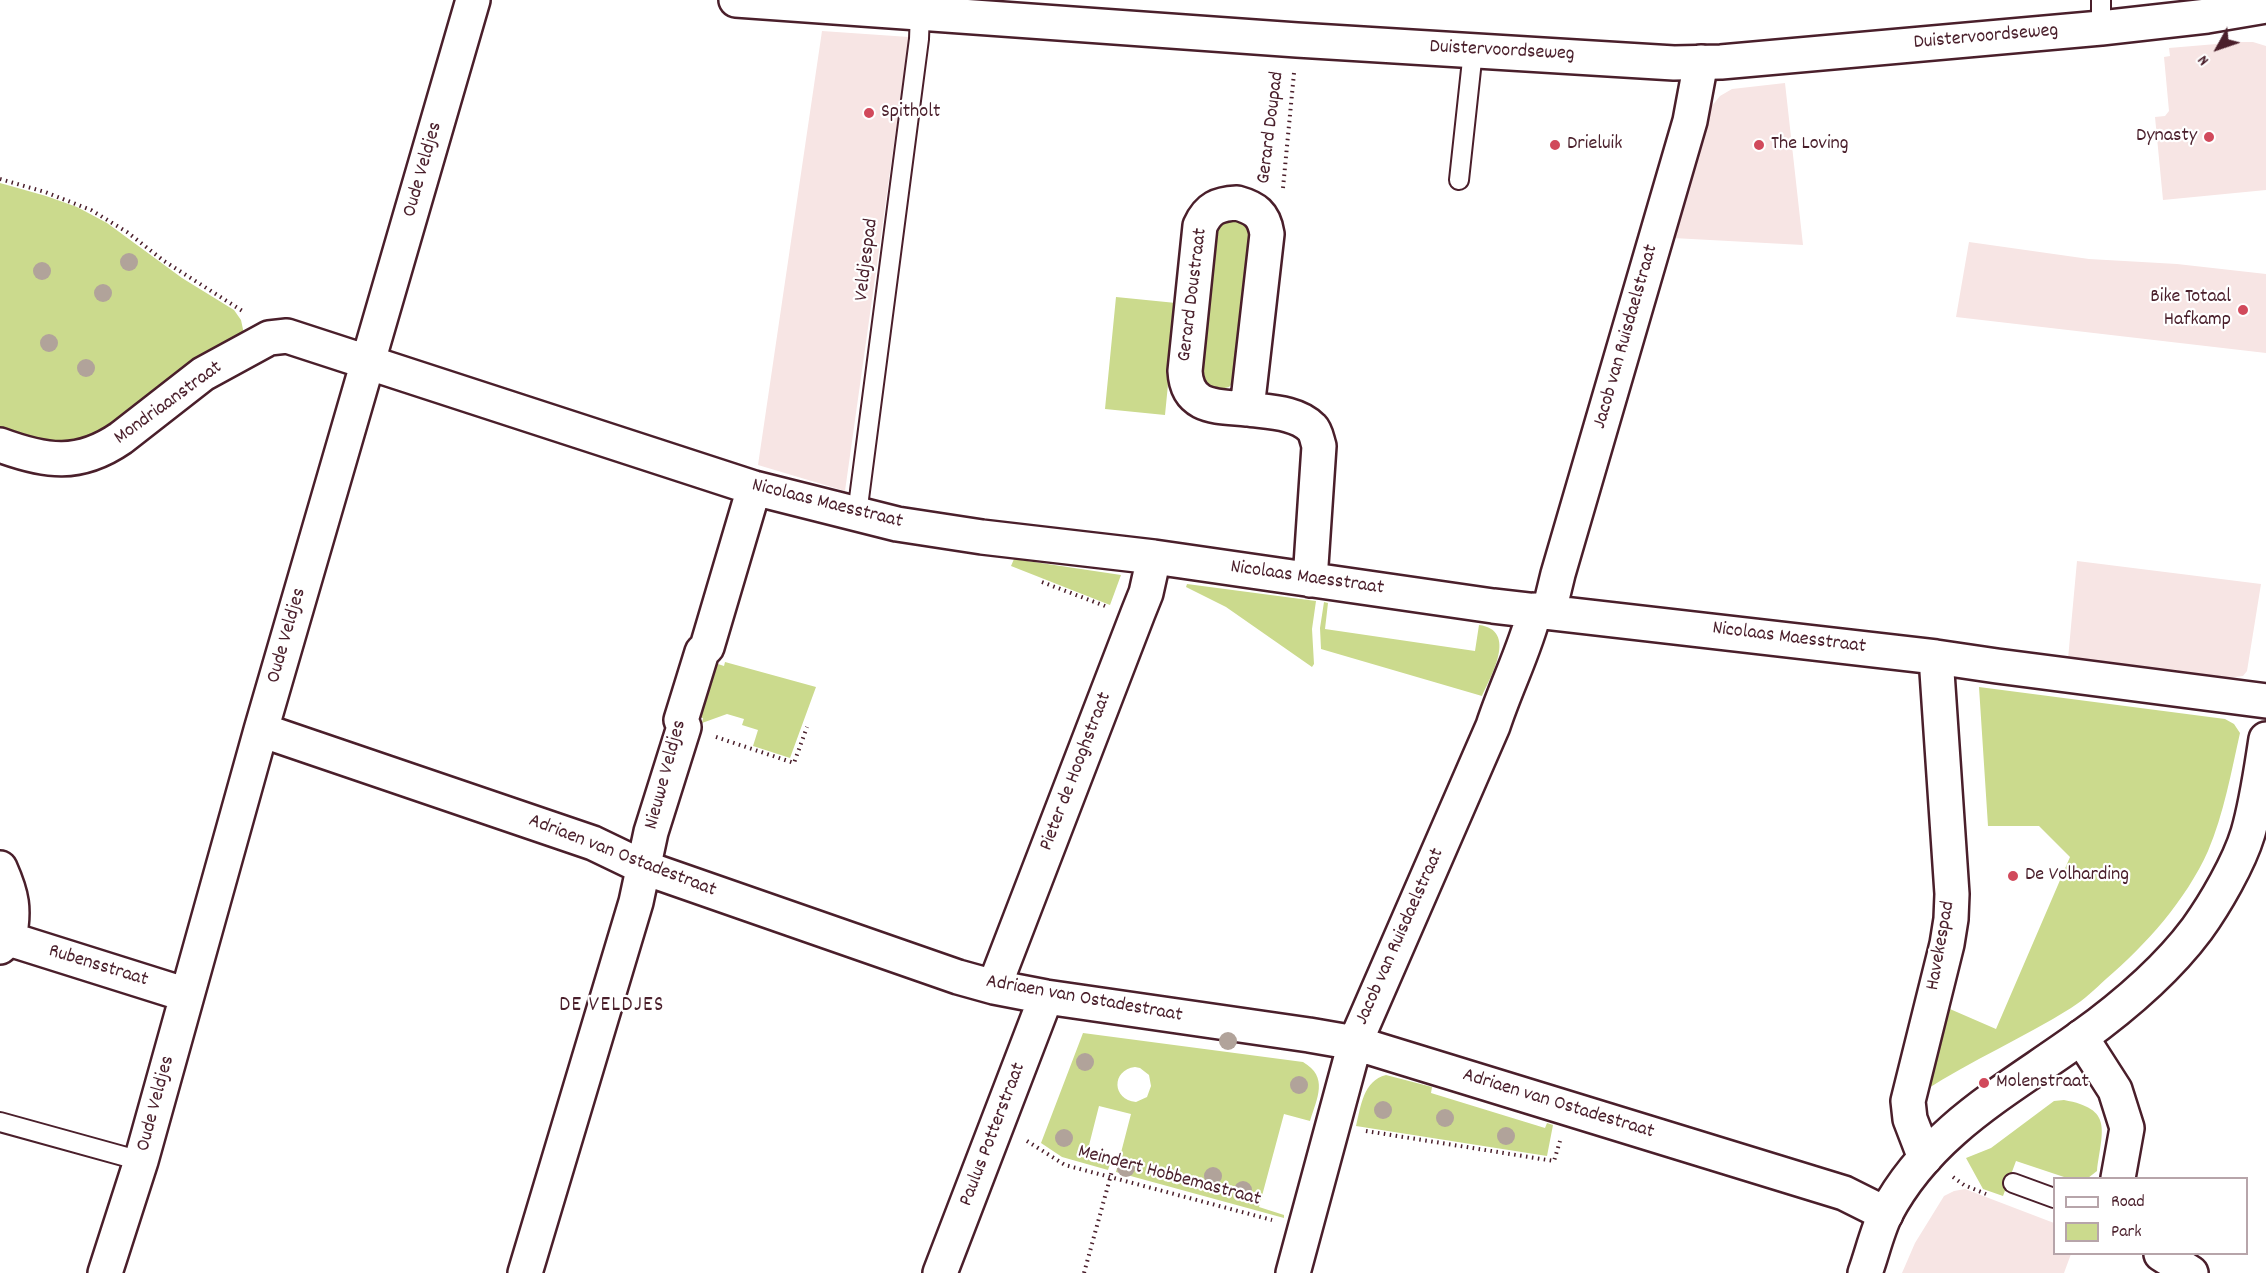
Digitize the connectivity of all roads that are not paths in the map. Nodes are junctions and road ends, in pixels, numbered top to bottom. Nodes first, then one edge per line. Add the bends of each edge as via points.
1 (473, 0) edge
2 (736, 0) edge
3 (2266, 6) edge
4 (973, 8) edge
5 (920, 12) junction
6 (2101, 14) edge
7 (1473, 51) junction
8 (1701, 62) junction
9 (1459, 180) dead end
10 (367, 363) junction
11 (1247, 409) junction
12 (0, 445) edge
13 (754, 488) junction
14 (857, 514) junction
15 (1154, 556) junction
16 (1310, 580) junction
17 (1542, 610) junction
18 (1936, 657) junction
19 (2266, 701) edge
20 (261, 730) junction
21 (2266, 739) edge
22 (2257, 838) edge
23 (0, 868) edge
24 (645, 868) junction
25 (5, 943) edge
26 (994, 987) junction
27 (187, 994) junction
28 (1046, 997) junction
29 (2081, 1037) junction
30 (1354, 1043) junction
31 (0, 1122) edge
32 (1925, 1158) junction
33 (141, 1161) junction
34 (2118, 1177) edge
35 (2013, 1183) dead end
36 (2053, 1197) edge
37 (1886, 1214) junction
38 (2163, 1255) edge
39 (105, 1273) edge
40 (525, 1273) edge
41 (940, 1273) edge
42 (1293, 1273) edge
43 (1865, 1273) edge
44 (2191, 1273) edge

1 - 10 street, Oude Veldjes
2 - 5 street, Duistervoordseweg
3 - 6 street, Duistervoordseweg via 2207,16
4 - 5 street, Duistervoordseweg
4 - 7 street, Duistervoordseweg via 1298,40
5 - 14 lane, Veldjespad via 920,39
6 - 8 street, Duistervoordseweg
7 - 8 street, Duistervoordseweg
7 - 9 lane
8 - 17 street, Jacob van Ruisdaelstraat via 1690,121 1558,574
10 - 12 street, Mondriaanstraat via 286,336 269,338 203,374 107,448 78,458 49,460
10 - 13 street, Nicolaas Maesstraat
10 - 20 street, Oude Veldjes
11 - 11 street, Gerard Doustraat via 1200,402 1185,382 1200,226 1213,207 1224,204 1237,203 1259,212 1267,234
11 - 16 street, Gerard Doustraat via 1287,415 1314,429 1319,446
13 - 14 street, Nicolaas Maesstraat
13 - 24 street, Nieuwe Veldjes via 681,720 684,727 651,832
14 - 15 street, Nicolaas Maesstraat via 982,537
15 - 16 street, Nicolaas Maesstraat
15 - 26 street, Pieter de Hooghstraat via 1137,618
16 - 17 street, Nicolaas Maesstraat
17 - 18 street, Nicolaas Maesstraat
17 - 30 street, Jacob van Ruisdaelstraat
18 - 19 street, Nicolaas Maesstraat
18 - 32 street, Havekespad via 1952,894 1947,944 1908,1101 1910,1119
20 - 24 street, Adriaen van Ostadestraat via 593,843
20 - 27 street, Oude Veldjes
21 - 22 street via 2258,792
22 - 29 street via 2181,948 2138,992
23 - 25 street, Rubensstraat via 9,888 14,916
24 - 26 street, Adriaen van Ostadestraat
24 - 40 street, Nieuwe Veldjes
25 - 27 street, Rubensstraat
26 - 28 street, Adriaen van Ostadestraat
27 - 33 street, Oude Veldjes
28 - 30 street, Adriaen van Ostadestraat
28 - 41 street, Paulus Potterstraat
29 - 32 street via 1979,1107
29 - 34 street via 2115,1090 2127,1128
30 - 37 street, Adriaen van Ostadestraat via 1844,1193
30 - 42 street, Jacob van Ruisdaelstraat
31 - 33 lane
32 - 37 street
33 - 39 street, Oude Veldjes
35 - 36 lane
37 - 43 street
38 - 44 street

